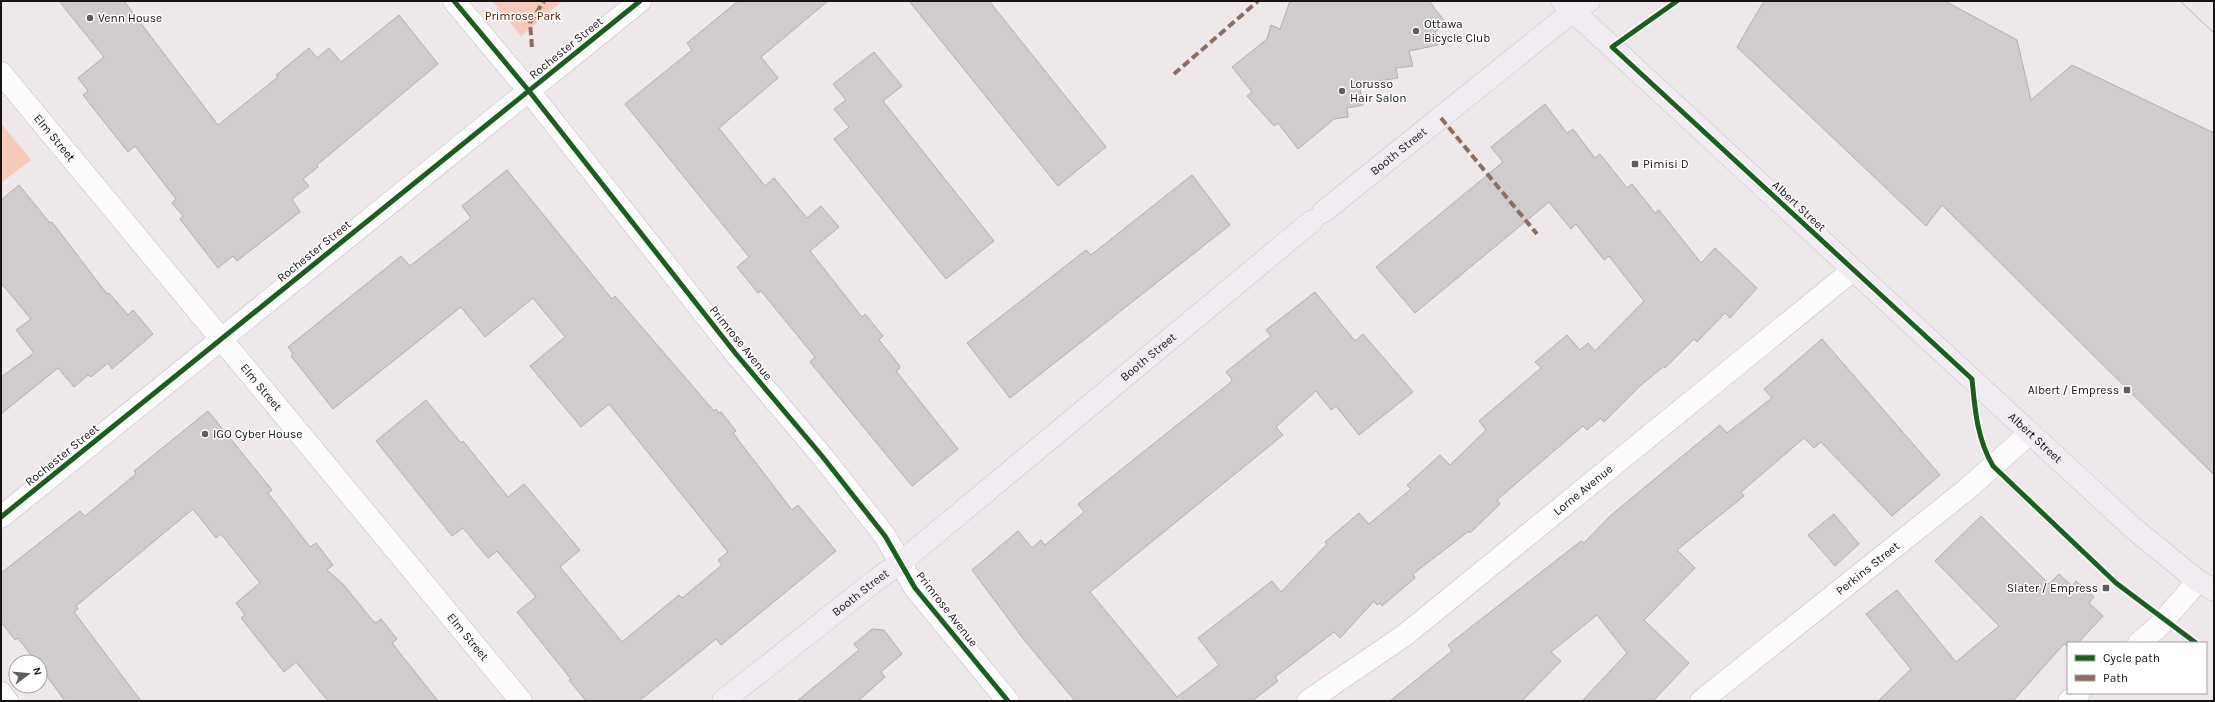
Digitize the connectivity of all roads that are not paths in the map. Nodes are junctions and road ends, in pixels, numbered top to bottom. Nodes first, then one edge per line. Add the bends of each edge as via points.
1 (454, 1) edge
2 (640, 1) edge
3 (1575, 4) edge
4 (1, 73) edge
5 (529, 91) junction
6 (1853, 270) junction
7 (220, 340) junction
8 (2030, 433) junction
9 (1, 517) edge
10 (900, 563) junction
11 (2206, 585) edge
12 (2140, 642) edge
13 (1, 693) edge
14 (2078, 694) edge
15 (7, 701) edge
16 (521, 701) edge
17 (723, 701) edge
18 (1008, 701) edge
19 (1308, 701) edge
20 (1701, 701) edge
21 (2069, 701) edge

1 - 5 street, Primrose Avenue
2 - 5 street, Rochester Street
3 - 6 main road, Albert Street
3 - 10 main road, Booth Street
4 - 7 street, Elm Street
5 - 7 street, Rochester Street
5 - 10 street, Primrose Avenue via 736,354 827,462 884,536
6 - 8 main road, Albert Street
6 - 19 street, Lorne Avenue via 1405,635
7 - 9 street, Rochester Street
7 - 16 street, Elm Street
8 - 11 main road, Albert Street via 2133,528
8 - 20 street, Perkins Street via 1966,490
10 - 17 main road, Booth Street
10 - 18 street, Primrose Avenue via 915,588
11 - 12 street
13 - 15 street
14 - 21 street

